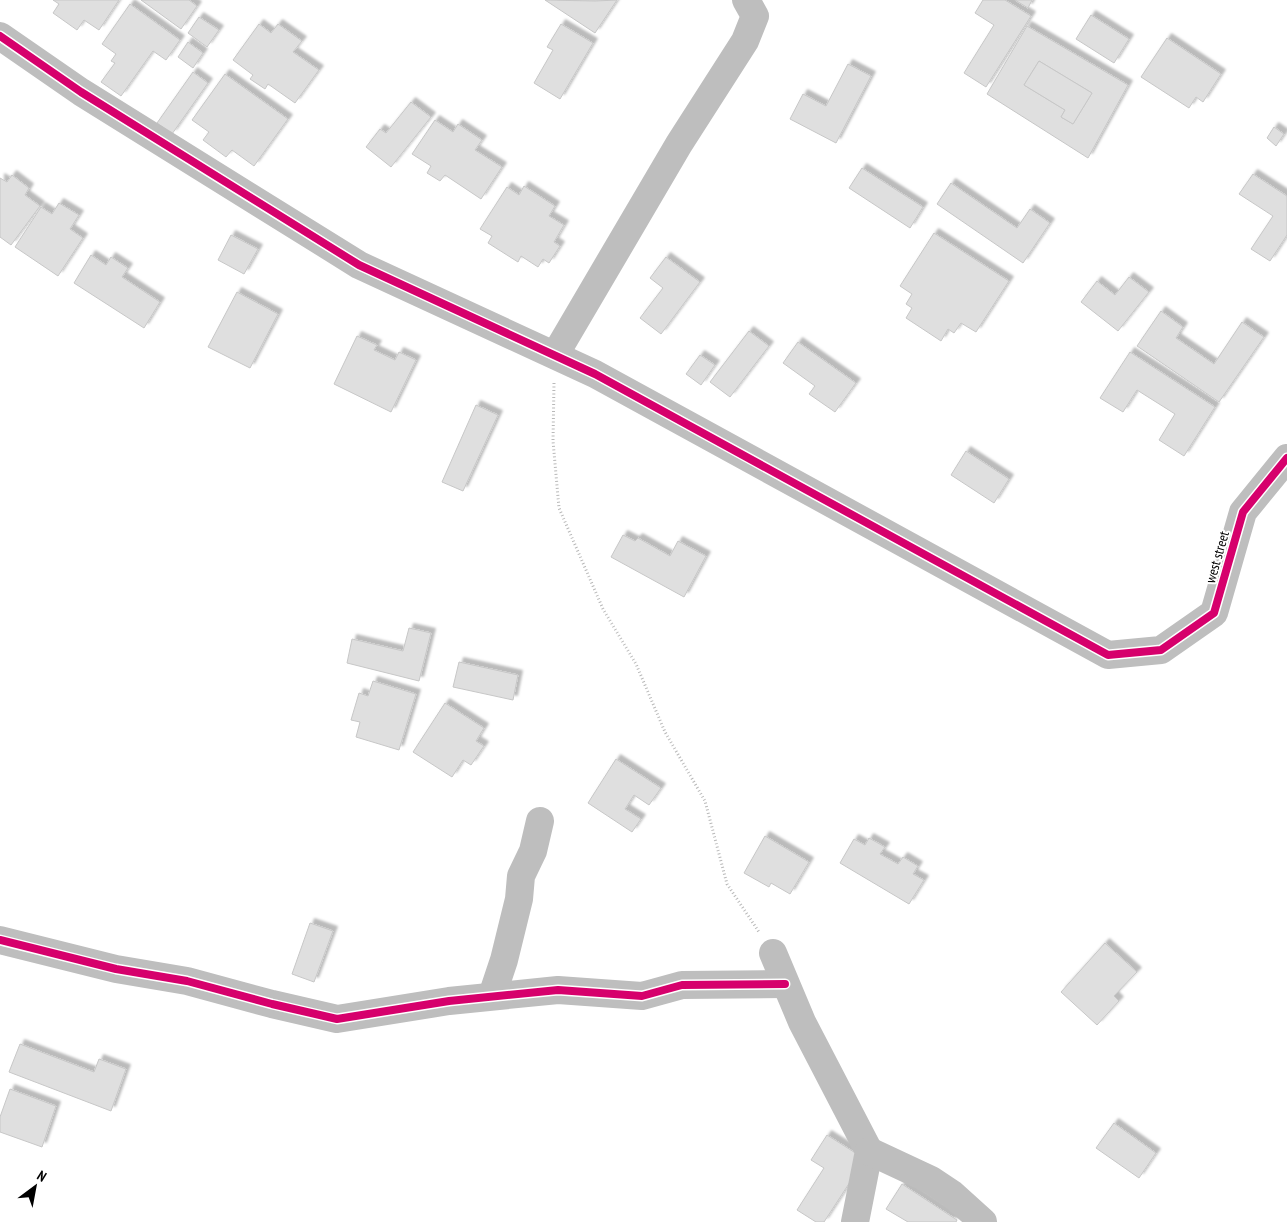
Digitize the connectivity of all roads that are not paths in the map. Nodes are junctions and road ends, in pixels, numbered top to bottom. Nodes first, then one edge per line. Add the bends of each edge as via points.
1 (746, 0) edge
2 (0, 36) edge
3 (555, 355) junction
4 (1287, 458) edge
5 (540, 821) dead end
6 (0, 940) edge
7 (773, 953) road end
8 (786, 984) junction
9 (492, 996) junction
10 (868, 1151) junction
11 (854, 1222) edge
12 (982, 1222) edge

1 - 3 street via 755,16 745,41 679,144
2 - 3 street via 81,92 359,265
3 - 4 street, west street via 1108,655 1161,650 1214,613 1243,512
5 - 9 street via 533,851 522,876 504,960
6 - 9 street via 337,1018
7 - 8 street
8 - 9 street via 682,985 642,996 558,990
8 - 10 street
10 - 11 street
10 - 12 street via 931,1180 952,1194

